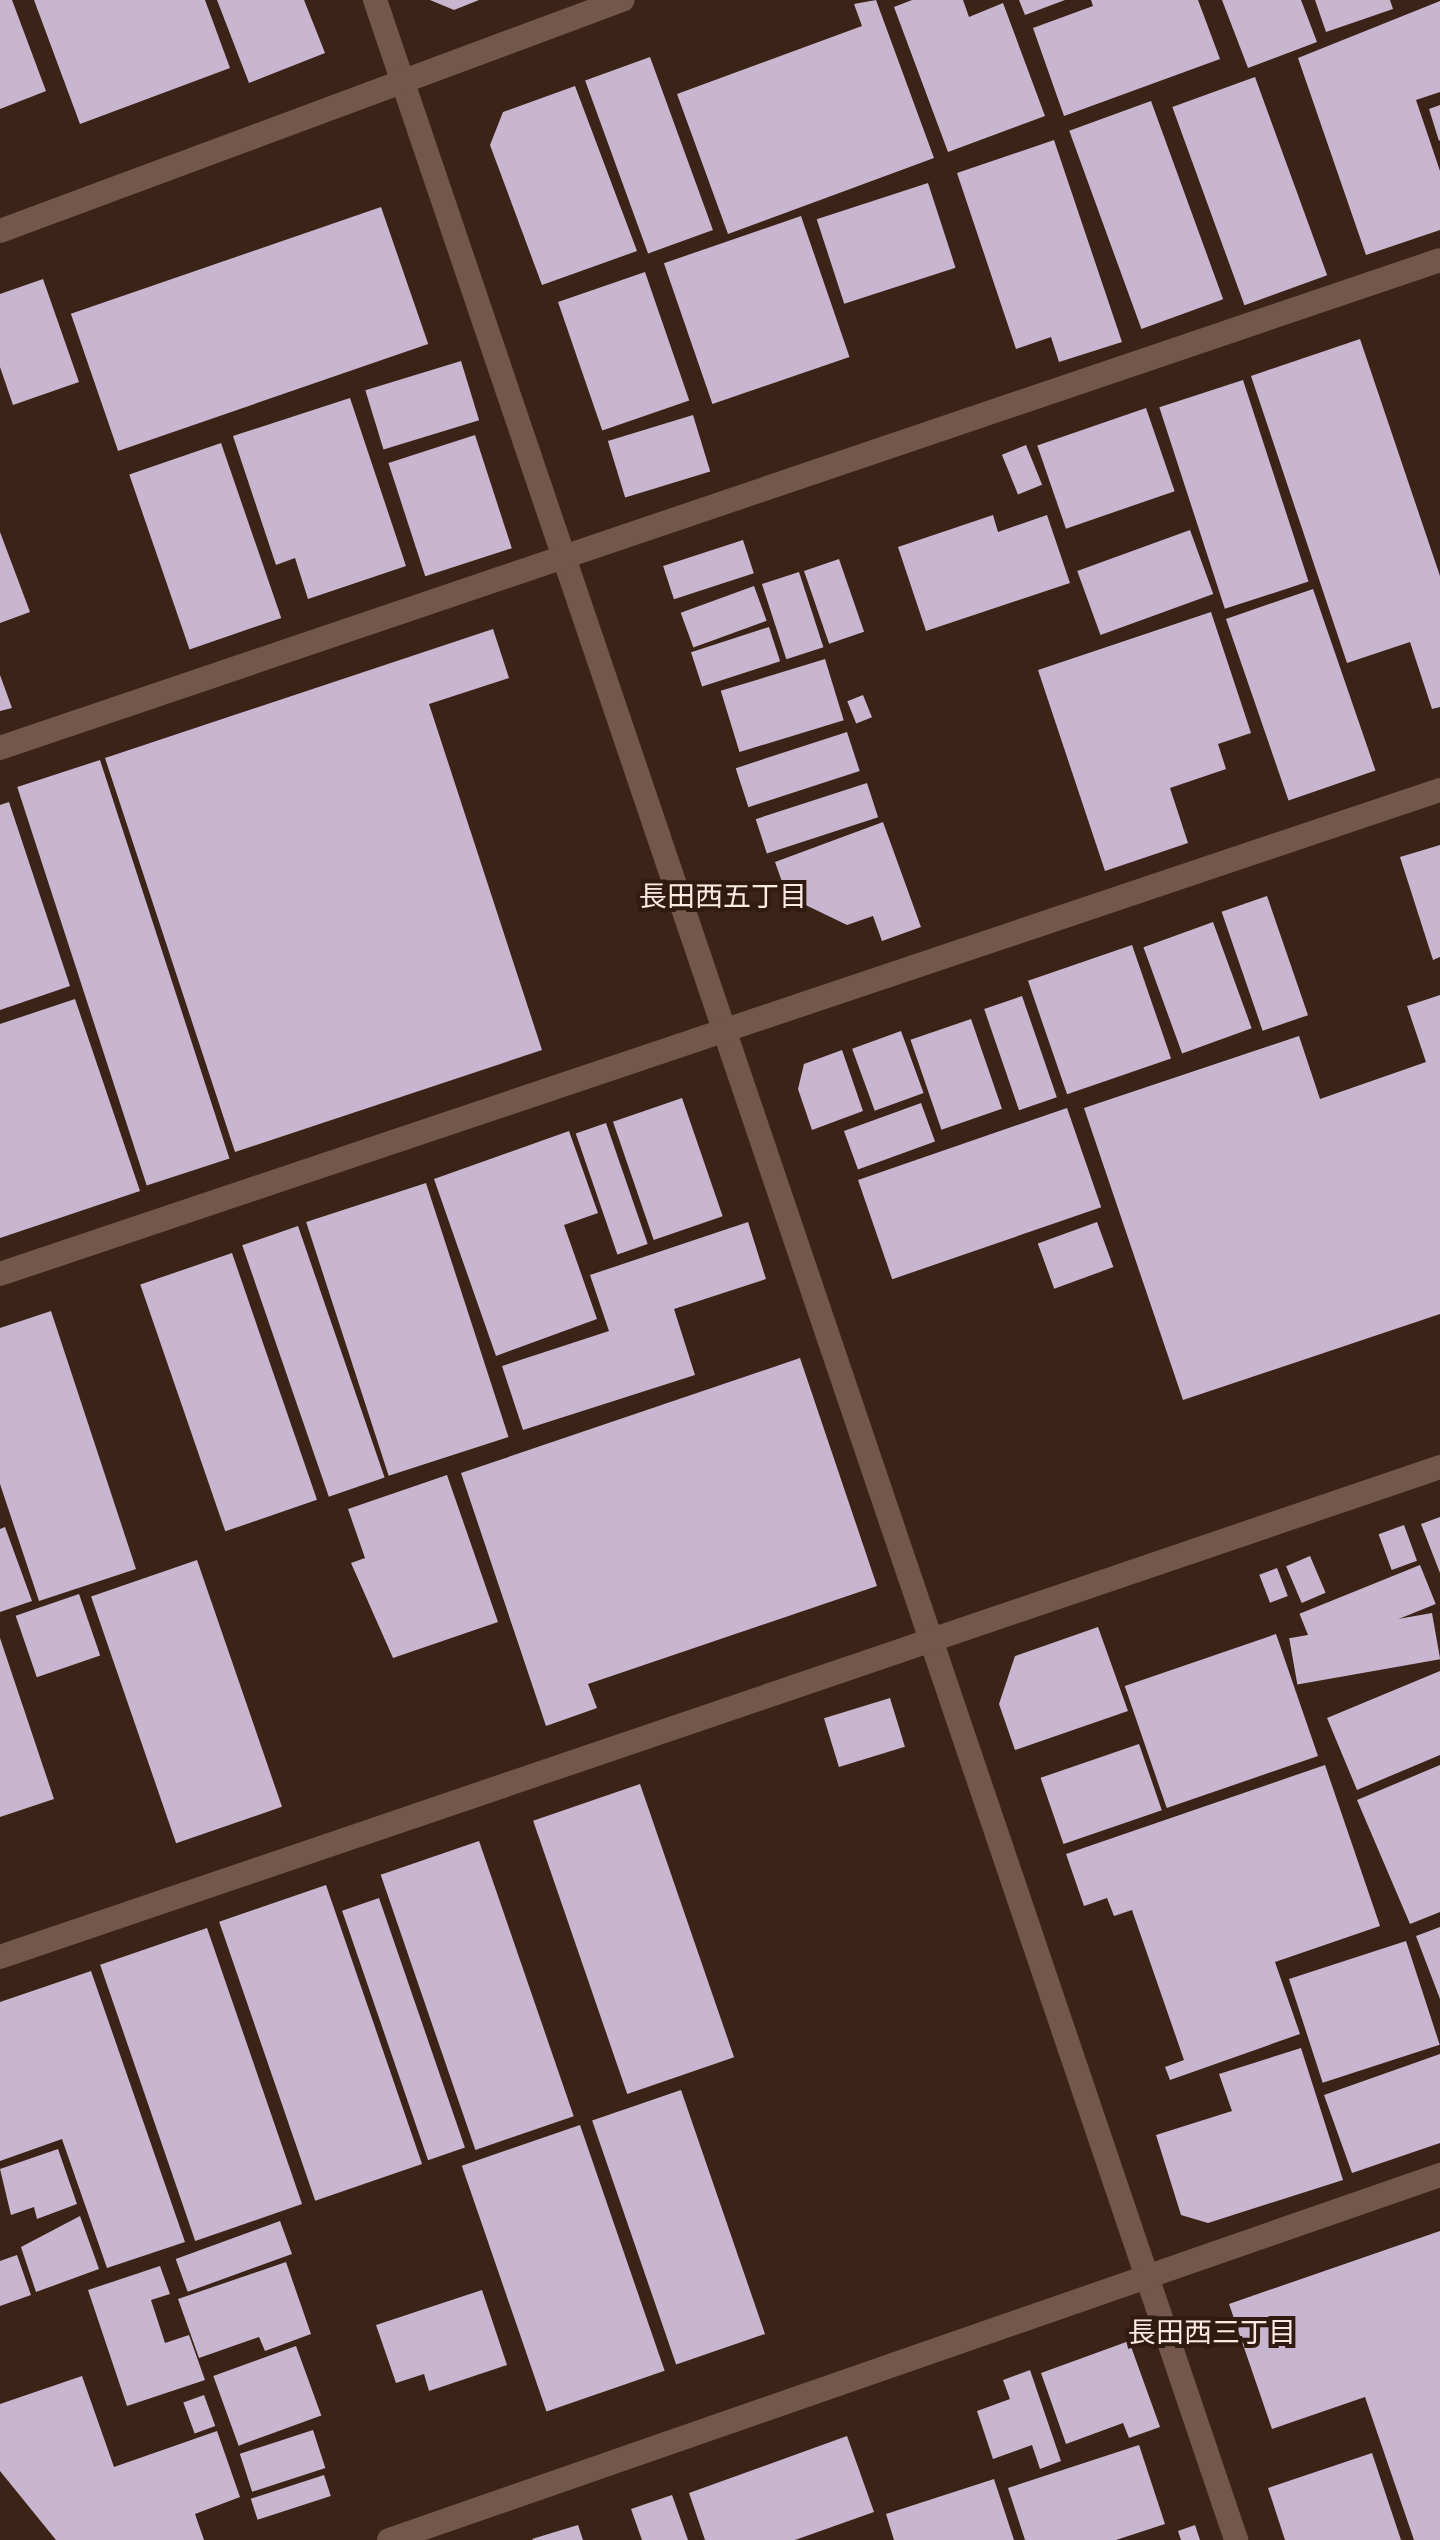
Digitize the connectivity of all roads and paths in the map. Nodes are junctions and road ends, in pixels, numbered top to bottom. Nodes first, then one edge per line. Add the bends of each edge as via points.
1 (375, 0) edge
2 (622, 0) edge
3 (404, 83) junction
4 (0, 231) edge
5 (1440, 260) edge
6 (566, 559) junction
7 (0, 748) edge
8 (1440, 790) edge
9 (727, 1033) junction
10 (0, 1274) edge
11 (1440, 1467) edge
12 (936, 1644) junction
13 (0, 1957) edge
14 (1440, 2175) edge
15 (1147, 2274) junction
16 (389, 2540) edge
17 (1236, 2540) edge

1 - 3 street
2 - 3 street
3 - 4 street
3 - 6 street
5 - 6 street
6 - 7 street
6 - 9 street
8 - 9 street
9 - 10 street
9 - 12 street
11 - 12 street
12 - 13 street
12 - 15 street
14 - 15 street
15 - 16 street
15 - 17 street

